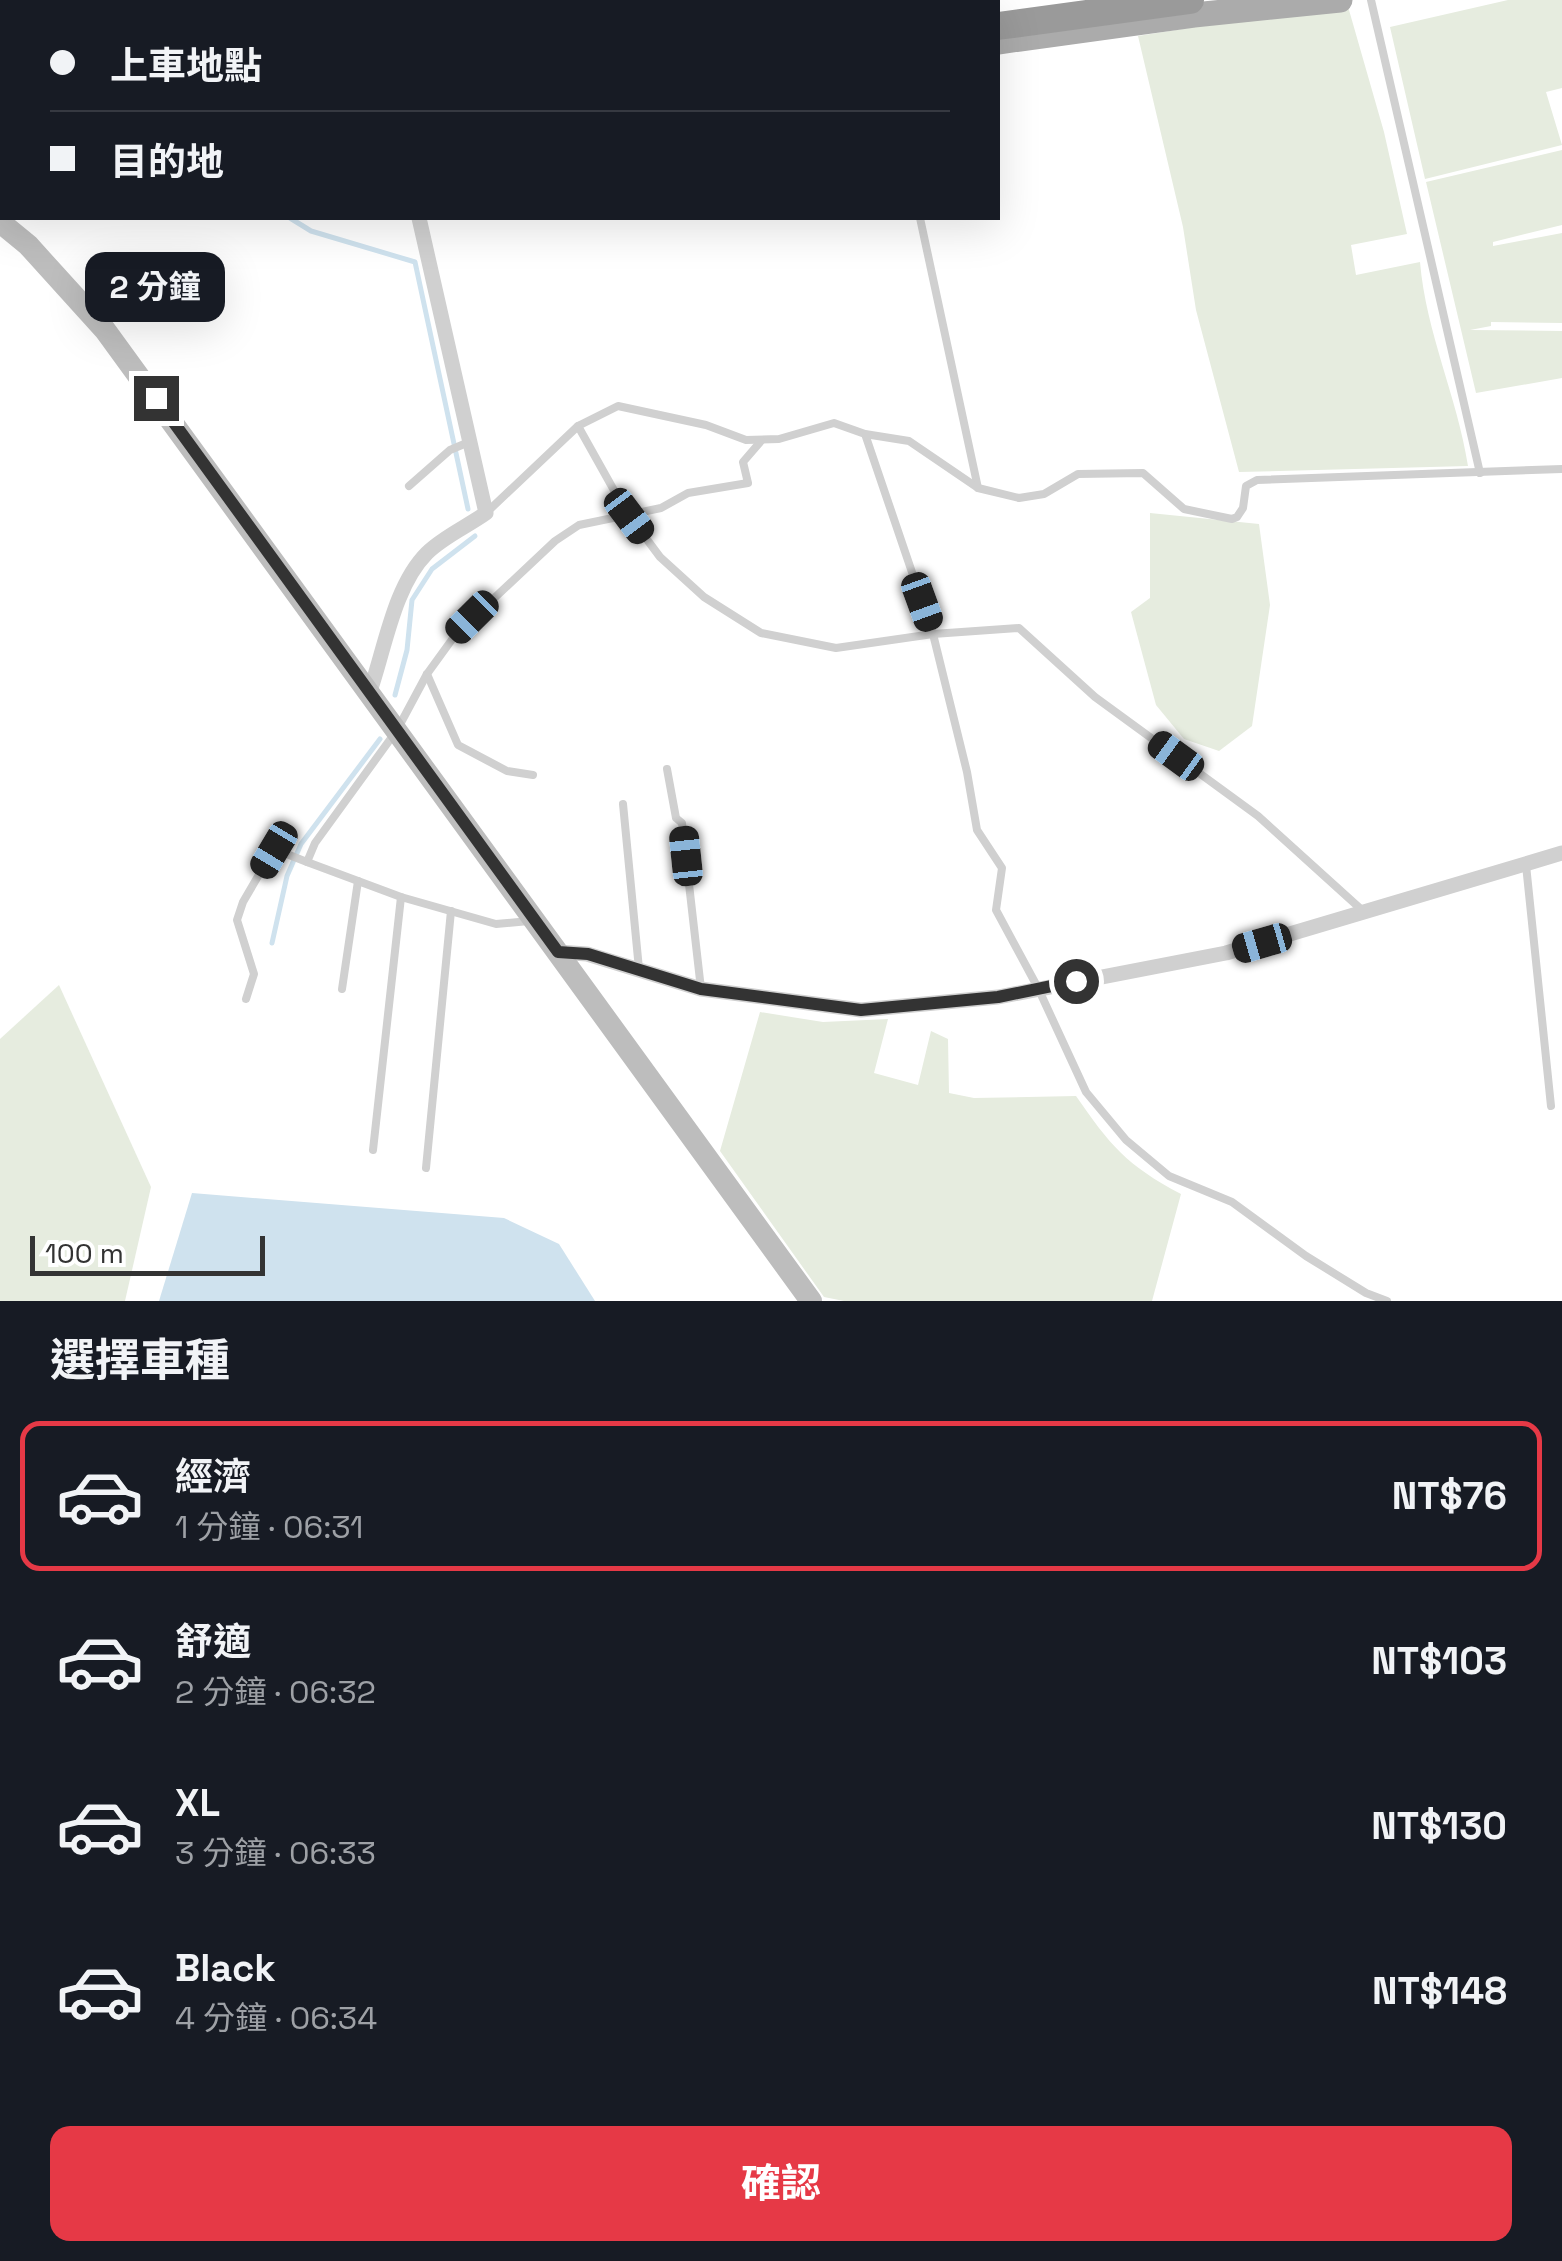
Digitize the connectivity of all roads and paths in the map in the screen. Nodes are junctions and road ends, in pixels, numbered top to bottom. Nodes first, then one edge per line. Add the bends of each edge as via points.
1 (1069, 0) edge
2 (1190, 0) edge
3 (1340, 0) edge
4 (1371, 0) edge
5 (1000, 8) edge
6 (1000, 26) edge
7 (1000, 42) edge
8 (419, 220) edge
9 (920, 220) edge
10 (0, 222) edge
11 (578, 426) junction
12 (865, 434) junction
13 (761, 441) junction
14 (469, 442) junction
15 (1562, 469) edge
16 (1480, 473) junction
17 (408, 486) dead end
18 (978, 488) junction
19 (486, 513) junction
20 (629, 516) junction
21 (934, 634) junction
22 (426, 674) junction
23 (370, 692) junction
24 (397, 730) junction
25 (667, 769) dead end
26 (533, 775) dead end
27 (624, 804) dead end
28 (1562, 853) edge
29 (307, 862) junction
30 (1526, 865) junction
31 (358, 881) junction
32 (401, 897) junction
33 (451, 911) junction
34 (1367, 914) junction
35 (535, 920) junction
36 (558, 952) junction
37 (639, 970) junction
38 (1038, 988) junction
39 (342, 989) dead end
40 (701, 989) junction
41 (246, 999) dead end
42 (1551, 1106) dead end
43 (373, 1150) dead end
44 (426, 1168) dead end
45 (811, 1301) edge
46 (1387, 1301) edge

1 - 5 highway
2 - 6 highway
3 - 7 main road
4 - 16 lane
8 - 14 street
9 - 18 lane
10 - 23 street via 105,330
11 - 13 lane via 618,406
11 - 19 lane
11 - 20 lane
12 - 13 lane via 834,424
12 - 18 lane via 909,441
12 - 21 lane
13 - 20 lane via 743,462 748,483 688,493
14 - 17 lane
14 - 19 street
15 - 16 lane
16 - 18 lane via 1257,480 1246,486 1243,508 1232,519 1190,512 1132,471 1078,474 1030,498
19 - 23 street via 428,552 413,572 400,593
20 - 21 lane via 660,557 704,597 761,633 836,648
20 - 22 lane via 579,525 554,541 456,634
21 - 34 lane via 1019,628 1095,696 1258,816
21 - 38 lane via 977,830 1002,868 996,910
22 - 24 lane
22 - 26 lane via 458,745 507,771
23 - 24 street
24 - 29 lane
24 - 35 street
25 - 40 lane via 682,823
27 - 37 lane
28 - 30 street
29 - 31 lane
29 - 41 lane via 274,850 243,902 237,920 254,974
30 - 34 street
30 - 42 lane
31 - 32 lane
31 - 39 lane
32 - 33 lane
32 - 43 lane
33 - 35 lane via 496,924
33 - 44 lane
34 - 38 street via 1226,953
35 - 36 street
36 - 37 street
36 - 45 street
37 - 40 street
38 - 40 street via 861,1010
38 - 46 lane via 1086,1092 1126,1140 1169,1176 1232,1202 1306,1256

